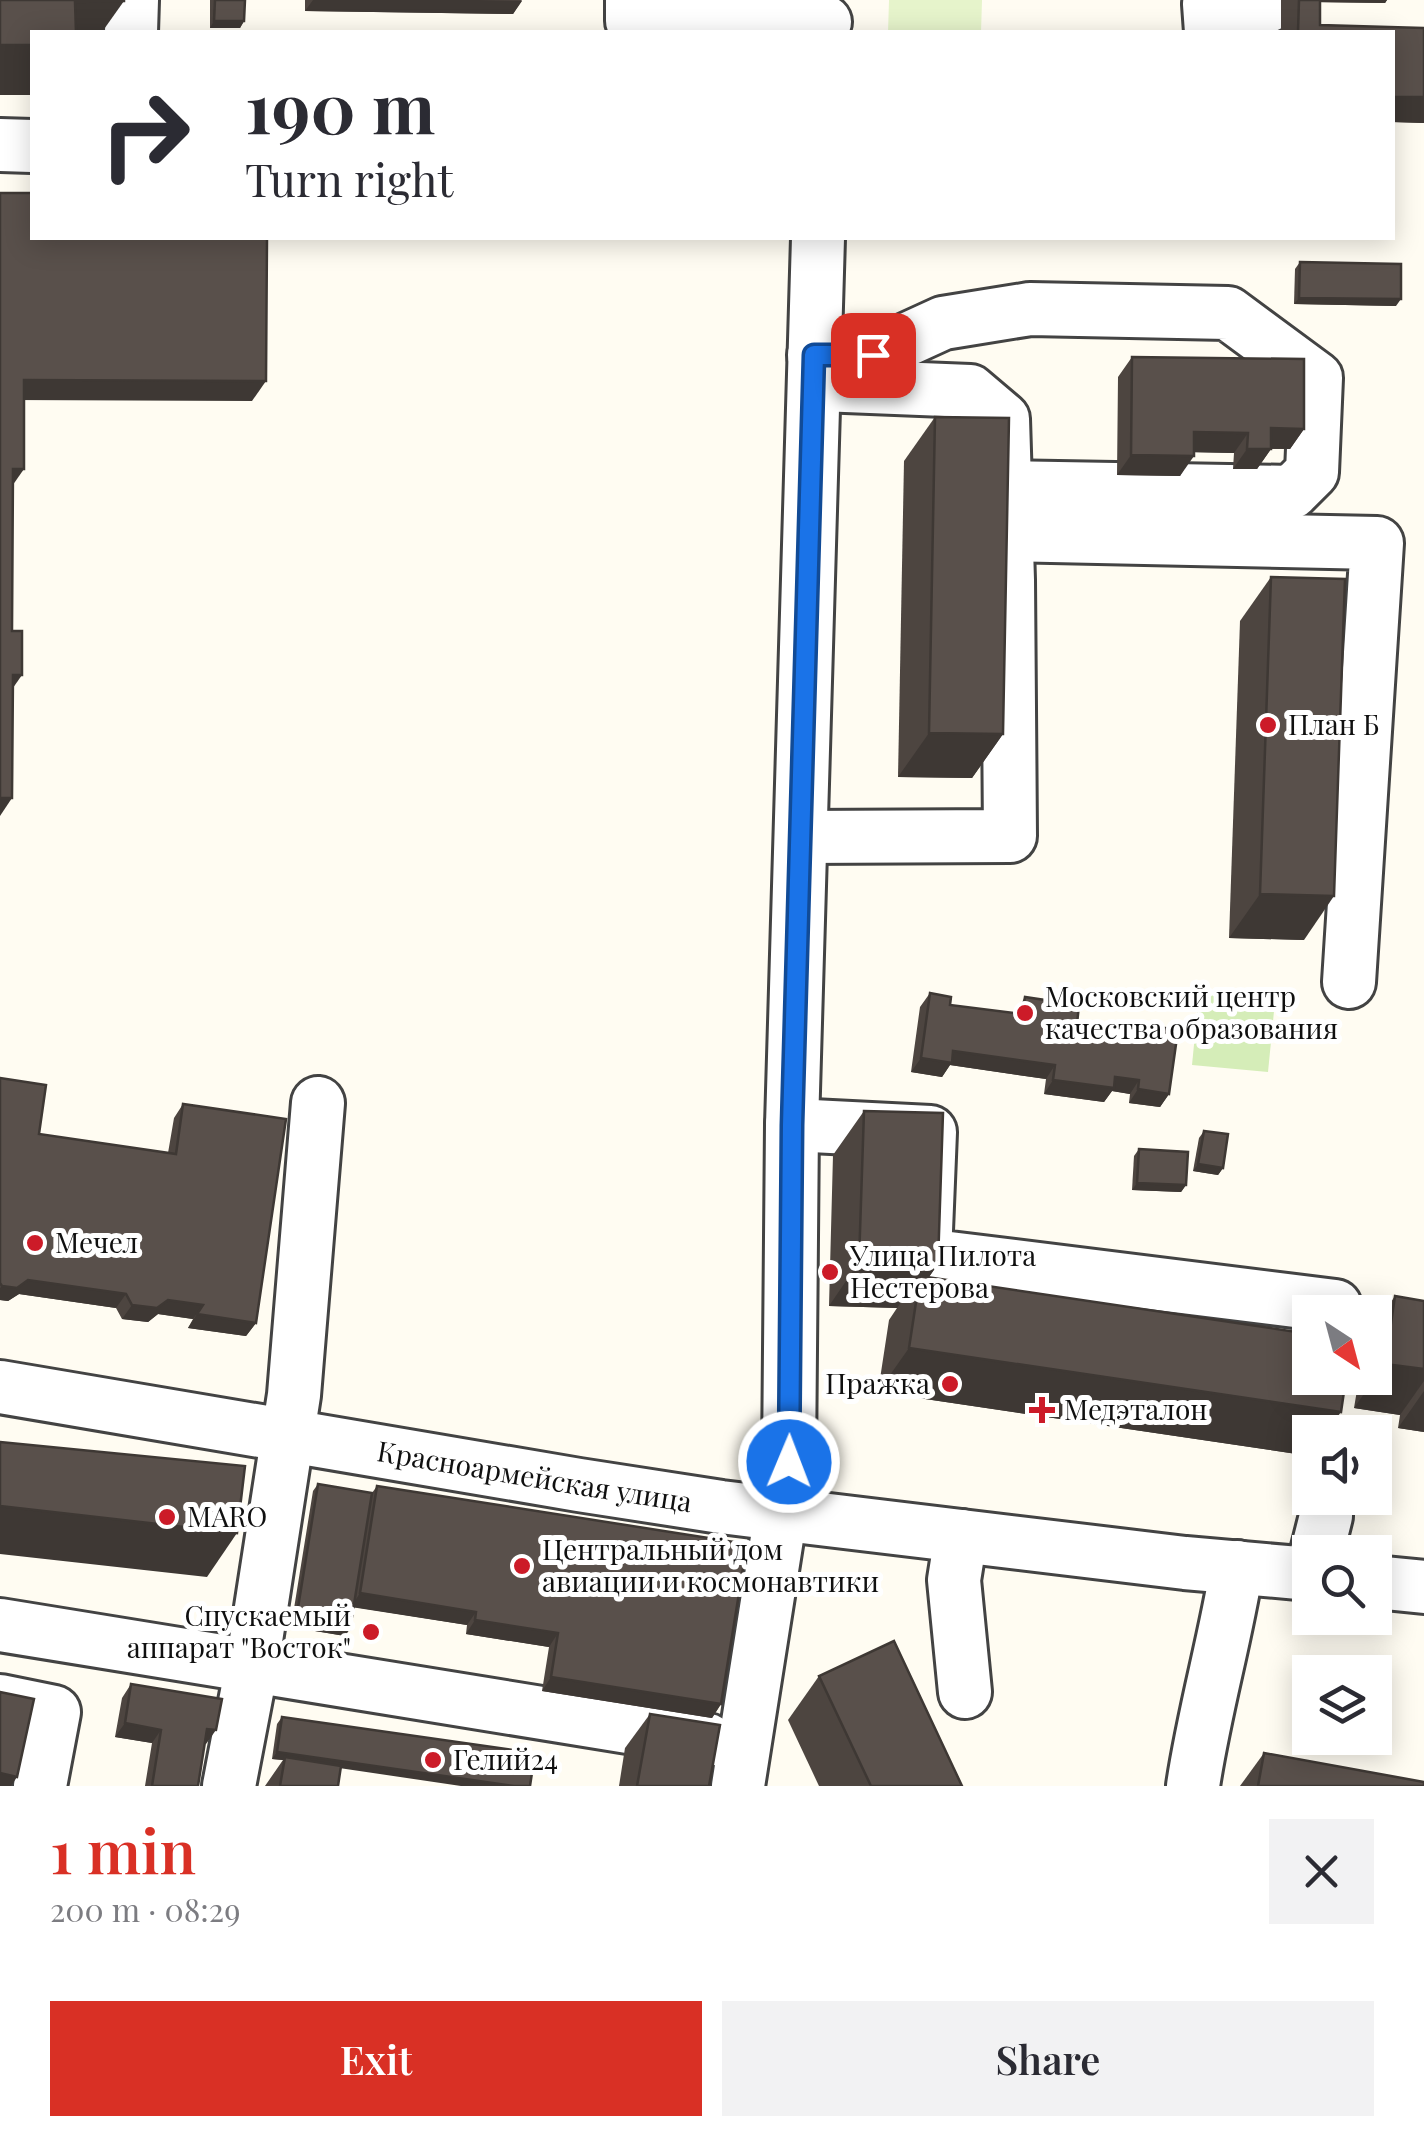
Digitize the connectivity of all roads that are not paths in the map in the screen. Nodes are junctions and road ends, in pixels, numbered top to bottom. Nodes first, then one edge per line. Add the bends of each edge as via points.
1 (132, 0) edge
2 (632, 0) edge
3 (1268, 6) dead end
4 (825, 18) edge
5 (132, 30) edge
6 (1210, 30) edge
7 (0, 145) edge
8 (30, 146) edge
9 (818, 240) edge
10 (814, 370) junction
11 (1006, 511) junction
12 (801, 837) junction
13 (1349, 982) dead end
14 (318, 1103) dead end
15 (792, 1125) junction
16 (1292, 1301) edge
17 (0, 1387) edge
18 (288, 1437) junction
19 (780, 1515) junction
20 (961, 1536) junction
21 (1237, 1567) junction
22 (1292, 1572) edge
23 (1392, 1584) edge
24 (1424, 1587) edge
25 (0, 1624) edge
26 (68, 1636) junction
27 (252, 1666) junction
28 (964, 1692) dead end
29 (0, 1701) edge
30 (54, 1712) junction
31 (741, 1766) edge
32 (40, 1786) edge
33 (229, 1786) edge
34 (1193, 1786) edge

1 - 5 street
2 - 4 street via 632,21
3 - 6 street via 1210,4
7 - 8 street
9 - 10 street
10 - 11 street via 970,390 1002,419
10 - 11 street via 873,355 943,322 1030,309 1228,313 1316,378 1312,472 1292,492
10 - 12 street
11 - 12 street via 1010,836
11 - 13 street via 1378,543
12 - 15 street
14 - 18 street
15 - 16 street via 930,1132 925,1255
15 - 19 street via 789,1462
17 - 18 street, Красноармейская улица
18 - 19 street, Красноармейская улица
18 - 27 street
19 - 20 street, Красноармейская улица
19 - 31 street
20 - 21 street, Красноармейская улица
20 - 28 street via 954,1580
21 - 22 street, Красноармейская улица
21 - 34 street
23 - 24 street
25 - 26 street
26 - 27 street
26 - 30 street
27 - 31 street
27 - 33 street
29 - 30 street
30 - 32 street

